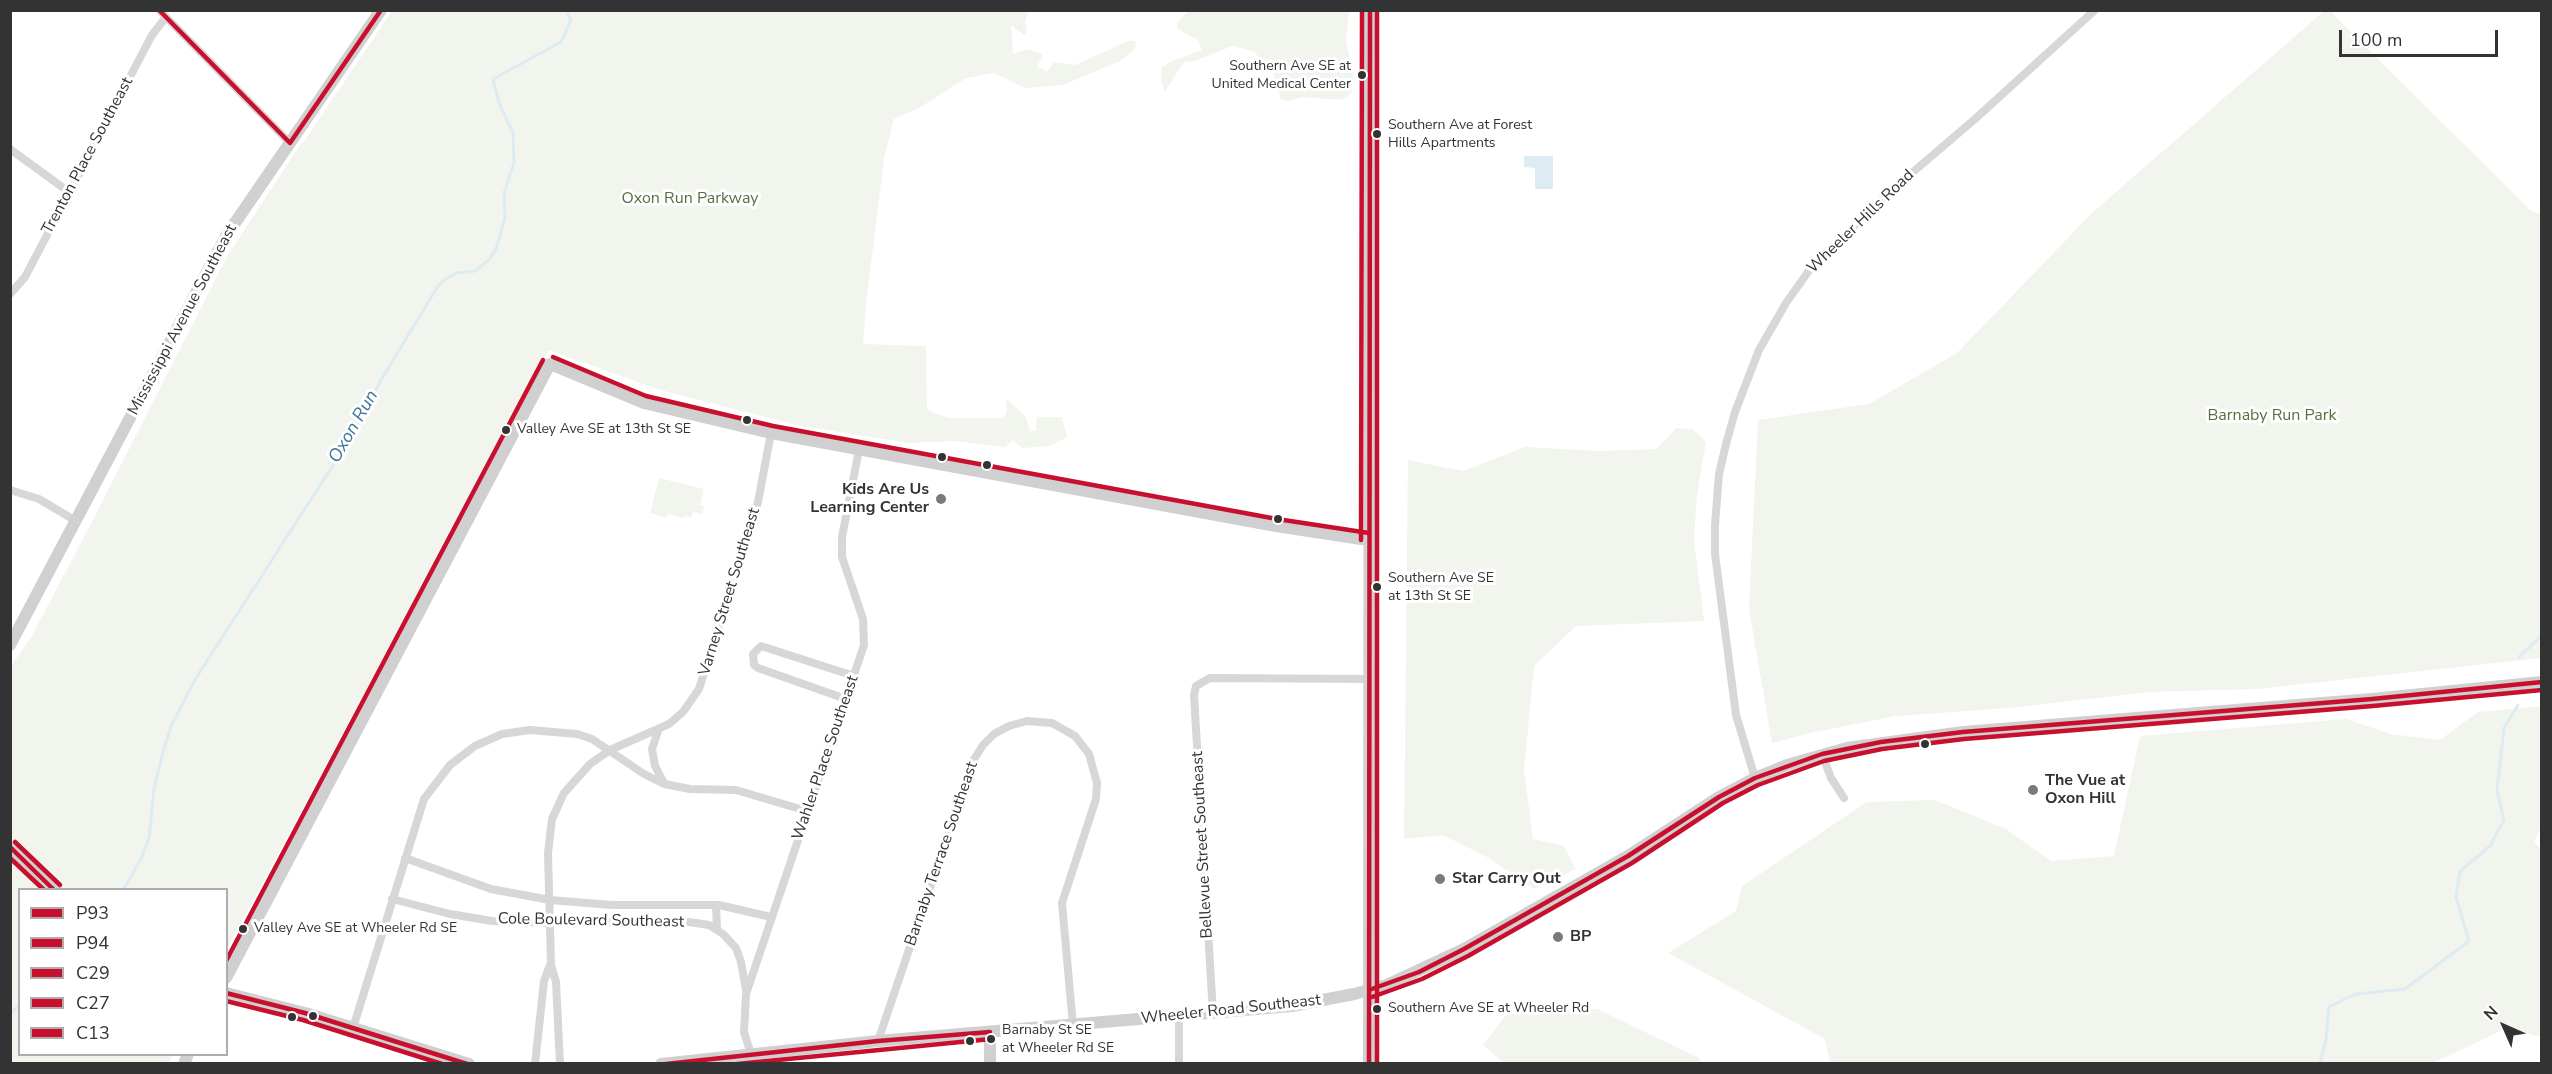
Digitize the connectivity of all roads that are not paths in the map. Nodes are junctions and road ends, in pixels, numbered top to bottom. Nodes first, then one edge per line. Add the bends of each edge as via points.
1 (159, 10) edge
2 (381, 10) edge
3 (1370, 10) edge
4 (2095, 10) edge
5 (166, 17) junction
6 (290, 142) junction
7 (10, 149) edge
8 (69, 192) junction
9 (10, 294) edge
10 (771, 434) junction
11 (859, 450) junction
12 (10, 490) edge
13 (76, 521) junction
14 (1368, 540) junction
15 (10, 645) edge
16 (854, 676) junction
17 (1369, 680) junction
18 (2541, 682) edge
19 (846, 699) junction
20 (658, 731) junction
21 (610, 750) junction
22 (1822, 754) junction
23 (1755, 778) junction
24 (664, 784) junction
25 (1844, 798) dead end
26 (807, 811) junction
27 (10, 847) edge
28 (405, 858) junction
29 (54, 888) edge
30 (393, 899) junction
31 (550, 900) junction
32 (616, 905) junction
33 (716, 905) junction
34 (771, 917) junction
35 (618, 922) junction
36 (550, 923) junction
37 (717, 930) junction
38 (550, 964) junction
39 (228, 974) edge
40 (1370, 990) junction
41 (228, 994) edge
42 (746, 994) junction
43 (1213, 1014) junction
44 (1179, 1016) junction
45 (1073, 1026) junction
46 (353, 1028) junction
47 (990, 1032) junction
48 (878, 1041) junction
49 (752, 1059) edge
50 (469, 1064) edge
51 (535, 1064) edge
52 (560, 1064) edge
53 (662, 1064) edge
54 (990, 1064) edge
55 (1179, 1064) edge
56 (1369, 1064) edge

1 - 5 street
2 - 6 main road, Mississippi Avenue Southeast
3 - 14 main road
4 - 23 street, Wheeler Hills Road via 1892,190 1814,265 1759,350 1734,411 1719,474 1715,525 1715,554 1736,715
5 - 6 street
5 - 8 street, Trenton Place Southeast via 152,35
6 - 13 main road, Mississippi Avenue Southeast via 226,236
7 - 8 street
8 - 9 street, Trenton Place Southeast via 25,277
10 - 11 main road
10 - 20 street, Varney Street Southeast via 758,502 704,677 683,712
10 - 39 main road via 644,403 550,364
11 - 14 main road
11 - 16 street, Wahler Place Southeast via 842,557 865,628
12 - 13 street via 39,499
13 - 15 main road, Mississippi Avenue Southeast
14 - 17 main road
16 - 19 street, Wahler Place Southeast
16 - 19 street via 761,646 753,654 758,668
17 - 40 main road
17 - 43 street, Bellevue Street Southeast via 1210,678 1196,686
18 - 22 main road, Wheeler Road Southeast via 1963,732
19 - 26 street, Wahler Place Southeast
20 - 21 street, Varney Street Southeast
20 - 24 street via 652,748
21 - 24 street
21 - 28 street via 591,739 556,730 502,734 476,746 450,765 431,787
21 - 31 street, Varney Street Southeast via 574,779 555,810 548,845
22 - 23 main road, Wheeler Road Southeast
22 - 25 street
23 - 40 main road, Wheeler Road Southeast via 1464,949 1419,972
24 - 26 street via 736,790
26 - 34 street, Wahler Place Southeast
27 - 29 main road
28 - 30 street
28 - 31 street, Cole Boulevard Southeast via 491,889
30 - 36 street, Cole Boulevard Southeast via 471,917
30 - 46 street
31 - 32 street, Cole Boulevard Southeast
31 - 36 street, Varney Street Southeast
32 - 33 street, Cole Boulevard Southeast
32 - 35 street
33 - 34 street, Cole Boulevard Southeast
33 - 37 street
34 - 42 street, Wahler Place Southeast
35 - 36 street, Cole Boulevard Southeast
35 - 37 street, Cole Boulevard Southeast via 689,922
36 - 38 street, Varney Street Southeast
37 - 42 street via 736,948
38 - 51 street, Varney Street Southeast via 544,981
38 - 52 street, Varney Street Southeast via 556,982
40 - 43 main road, Wheeler Road Southeast via 1316,1003
40 - 56 main road
41 - 46 main road
42 - 49 street, Wahler Place Southeast via 744,1032
43 - 44 main road, Wheeler Road Southeast
44 - 45 main road, Wheeler Road Southeast
44 - 55 street
45 - 47 main road, Wheeler Road Southeast
45 - 48 street, Barnaby Terrace Southeast via 1062,903 1096,799 1097,783 1089,754 1075,736 1052,723 1027,721 997,732 973,761
46 - 50 main road
47 - 48 main road, Wheeler Road Southeast
47 - 54 main road
48 - 49 main road, Wheeler Road Southeast
49 - 53 main road, Wheeler Road Southeast

